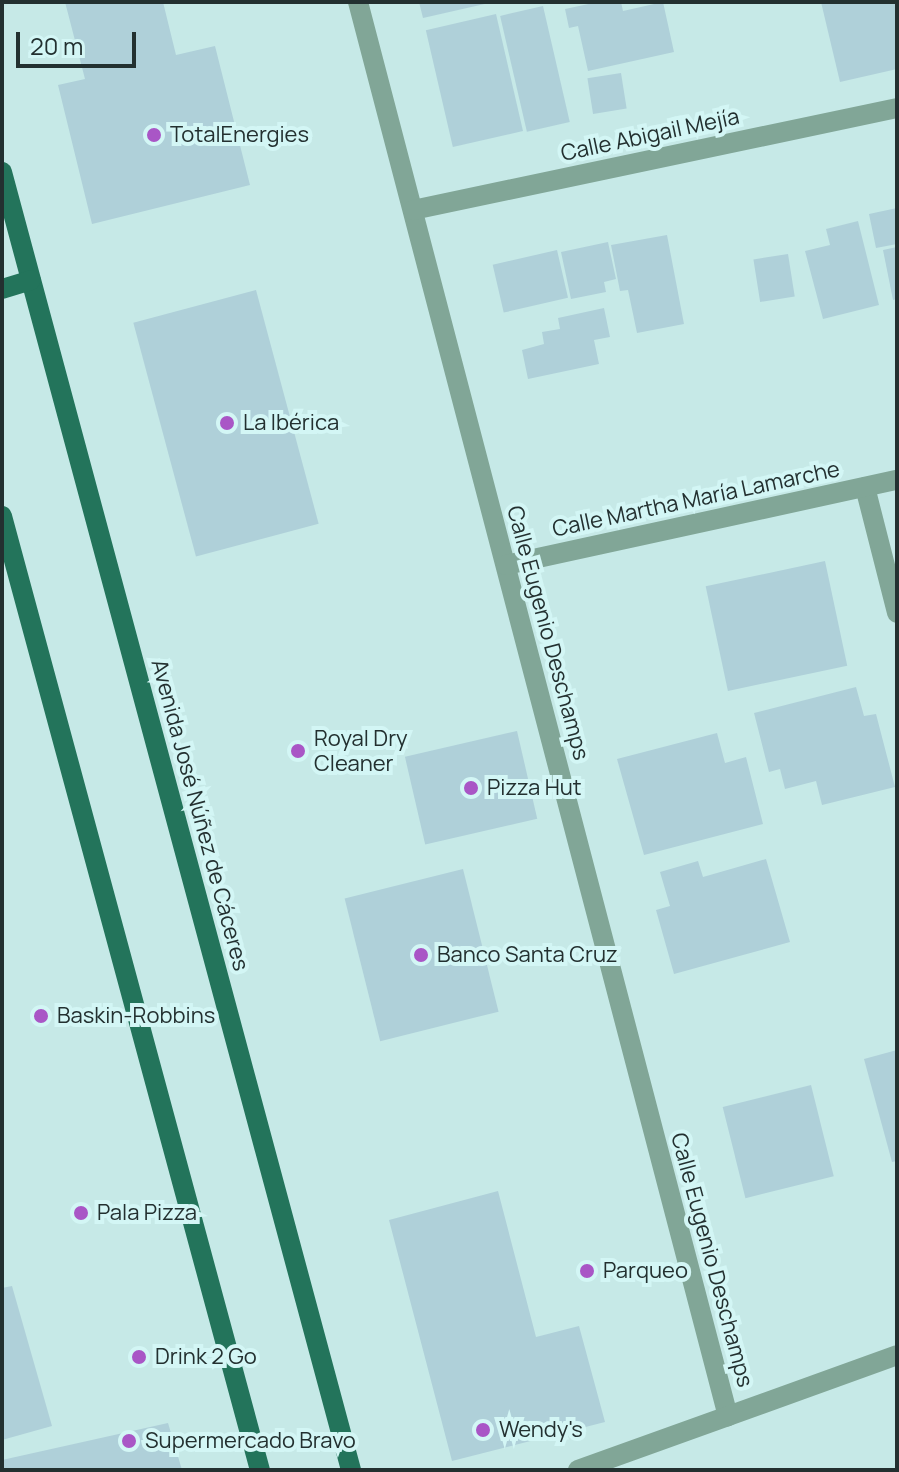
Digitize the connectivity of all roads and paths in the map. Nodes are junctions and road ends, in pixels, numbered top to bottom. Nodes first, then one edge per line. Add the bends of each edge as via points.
1 (358, 2) edge
2 (897, 108) edge
3 (2, 172) edge
4 (413, 210) junction
5 (31, 280) junction
6 (2, 289) edge
7 (897, 480) edge
8 (865, 487) junction
9 (2, 516) edge
10 (506, 565) junction
11 (897, 613) edge
12 (897, 1355) edge
13 (728, 1416) junction
14 (260, 1470) edge
15 (351, 1470) edge
16 (578, 1470) edge

1 - 4 street, Calle Eugenio Deschamps
2 - 4 street, Calle Abigail Mejía
3 - 5 main road, Avenida José Núñez de Cáceres
4 - 10 street, Calle Eugenio Deschamps
5 - 6 main road
5 - 15 main road, Avenida José Núñez de Cáceres
7 - 8 street, Calle Martha María Lamarche
8 - 10 street, Calle Martha María Lamarche
8 - 11 street
9 - 14 main road
10 - 13 street, Calle Eugenio Deschamps
12 - 13 street
13 - 16 street

